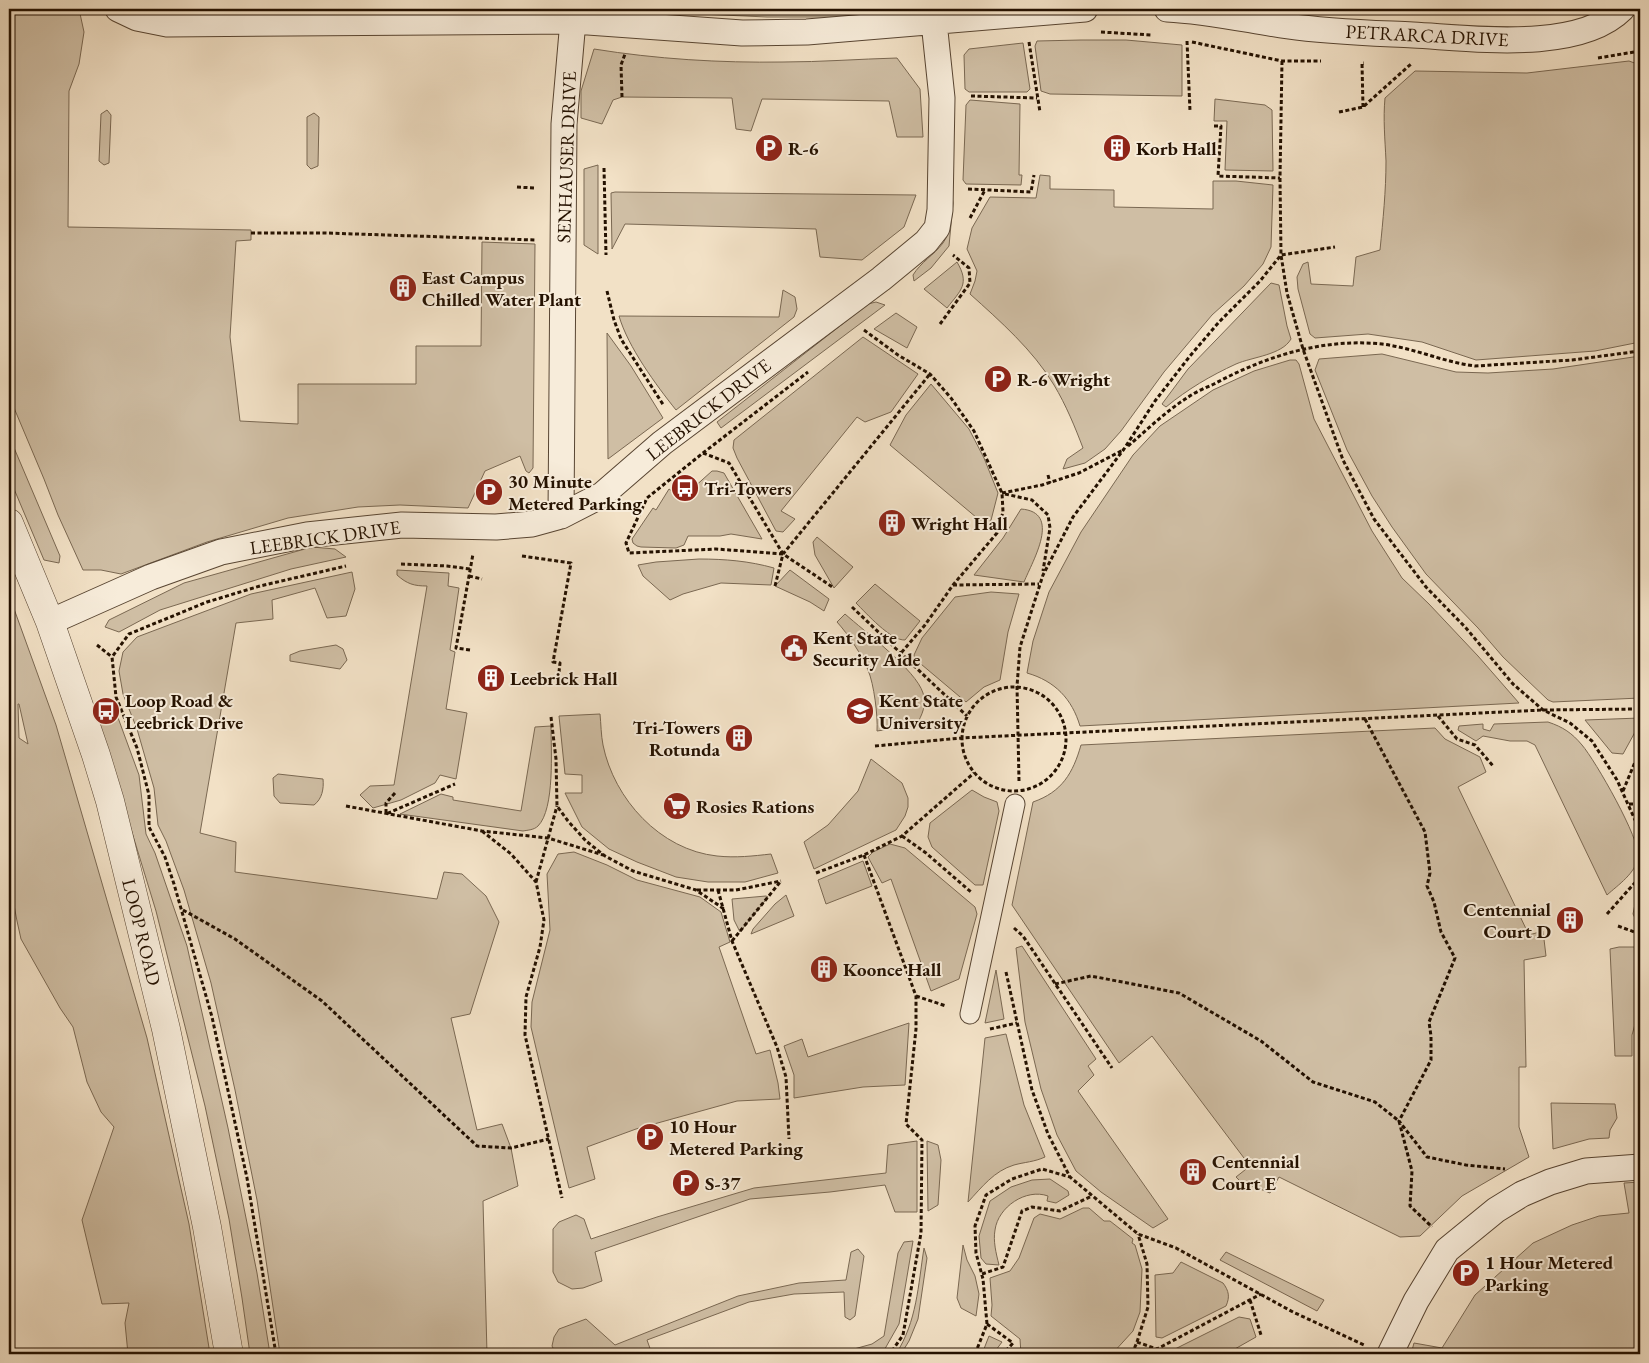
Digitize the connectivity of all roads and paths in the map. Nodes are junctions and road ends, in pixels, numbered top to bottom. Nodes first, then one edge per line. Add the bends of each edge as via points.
1 (118, 9) edge
2 (1085, 9) edge
3 (1167, 9) edge
4 (1622, 9) edge
5 (574, 15) edge
6 (934, 22) junction
7 (1098, 32) dead end
8 (1155, 35) dead end
9 (1029, 36) dead end
10 (1182, 40) dead end
11 (1187, 41) junction
12 (625, 54) dead end
13 (1282, 61) junction
14 (1321, 61) dead end
15 (1362, 63) dead end
16 (1411, 64) dead end
17 (970, 96) dead end
18 (622, 97) dead end
19 (1037, 98) junction
20 (1363, 107) junction
21 (1190, 111) dead end
22 (1040, 112) dead end
23 (1339, 112) dead end
24 (1214, 126) dead end
25 (604, 168) dead end
26 (1034, 175) dead end
27 (1280, 178) junction
28 (517, 187) dead end
29 (537, 188) dead end
30 (967, 188) dead end
31 (985, 190) junction
32 (967, 223) dead end
33 (251, 233) dead end
34 (543, 240) dead end
35 (1335, 247) dead end
36 (606, 255) dead end
37 (953, 255) dead end
38 (1281, 255) junction
39 (607, 291) dead end
40 (940, 324) dead end
41 (871, 325) dead end
42 (1303, 349) junction
43 (1640, 351) edge
44 (810, 372) dead end
45 (930, 374) junction
46 (668, 412) dead end
47 (698, 447) dead end
48 (1124, 449) junction
49 (703, 453) junction
50 (1048, 475) dead end
51 (1050, 483) junction
52 (1002, 493) junction
53 (561, 516) junction
54 (9, 524) edge
55 (475, 548) dead end
56 (783, 554) junction
57 (571, 563) dead end
58 (401, 564) dead end
59 (346, 566) dead end
60 (470, 569) junction
61 (1043, 575) junction
62 (468, 576) junction
63 (482, 579) dead end
64 (1040, 584) junction
65 (952, 585) junction
66 (775, 586) dead end
67 (834, 588) dead end
68 (852, 607) dead end
69 (50, 622) junction
70 (96, 645) dead end
71 (470, 650) dead end
72 (901, 653) junction
73 (112, 657) junction
74 (559, 672) dead end
75 (1017, 686) junction
76 (1640, 709) edge
77 (1543, 710) junction
78 (551, 716) dead end
79 (967, 716) junction
80 (1438, 716) junction
81 (1365, 719) junction
82 (1066, 733) junction
83 (1018, 736) junction
84 (961, 738) junction
85 (875, 746) dead end
86 (1640, 750) edge
87 (1494, 767) dead end
88 (974, 772) junction
89 (455, 784) dead end
90 (1623, 792) junction
91 (395, 793) dead end
92 (1017, 798) junction
93 (1629, 804) junction
94 (1640, 804) edge
95 (346, 806) dead end
96 (557, 806) junction
97 (386, 814) junction
98 (482, 831) junction
99 (1640, 832) edge
100 (902, 836) junction
101 (548, 838) junction
102 (864, 855) junction
103 (605, 856) junction
104 (816, 873) dead end
105 (1640, 876) edge
106 (536, 882) junction
107 (696, 890) junction
108 (718, 890) junction
109 (182, 910) junction
110 (724, 910) junction
111 (993, 911) junction
112 (1607, 914) dead end
113 (1618, 926) dead end
114 (1640, 934) edge
115 (732, 941) junction
116 (1005, 965) dead end
117 (1055, 984) junction
118 (916, 996) junction
119 (970, 1014) joint
120 (1640, 1038) edge
121 (1112, 1068) dead end
122 (1399, 1121) junction
123 (548, 1139) junction
124 (789, 1139) dead end
125 (1638, 1140) dead end
126 (1640, 1166) edge
127 (1507, 1170) dead end
128 (1070, 1177) junction
129 (1092, 1196) junction
130 (562, 1198) dead end
131 (1438, 1232) dead end
132 (1138, 1234) junction
133 (982, 1274) junction
134 (1261, 1294) junction
135 (1250, 1300) junction
136 (987, 1324) junction
137 (1261, 1335) dead end
138 (1137, 1342) junction
139 (1379, 1350) edge
140 (229, 1354) edge
141 (276, 1354) edge
142 (890, 1354) edge
143 (975, 1354) edge
144 (1003, 1354) edge
145 (1132, 1354) edge

1 - 5 street via 137,18 166,24
2 - 6 street
3 - 4 street, PETRARCA DRIVE via 1197,10 1288,26 1339,31 1509,40 1580,32 1604,22
5 - 6 street via 742,33 807,32
5 - 53 street, SENHAUSER DRIVE via 564,124
6 - 53 street, LEEBRICK DRIVE via 942,98 937,228 926,242 881,279 662,442 602,496
7 - 8 path
9 - 19 path
10 - 11 path
11 - 13 path
11 - 21 path
12 - 18 path
13 - 14 path
13 - 27 path
15 - 20 path
16 - 20 path
17 - 19 path
19 - 22 path
20 - 23 path
24 - 27 path via 1220,126 1218,176
25 - 36 path
26 - 31 path via 1031,192
27 - 38 path
28 - 29 path
30 - 31 path
31 - 32 path
33 - 34 path
35 - 38 path
37 - 40 path via 969,268 970,283
38 - 42 path via 1287,293
38 - 48 path via 1190,356
39 - 46 path via 622,339
41 - 45 path via 864,330
42 - 43 path via 1355,343 1382,344 1475,366 1572,360
42 - 48 path via 1241,370 1186,398
42 - 77 path via 1343,460 1374,519 1426,587 1513,684
44 - 49 path
45 - 52 path via 974,430
45 - 56 path
47 - 49 path
48 - 51 path via 1079,473
48 - 61 path via 1072,517
49 - 56 path via 729,463
49 - 56 path via 647,498 626,544 629,554 716,550
50 - 51 path
51 - 52 path
52 - 61 path via 1032,500 1048,515 1050,528
52 - 65 path via 1004,512 997,533
53 - 69 street, LEEBRICK DRIVE via 532,524 496,528 402,525 308,535 221,552 151,577
54 - 69 street, LOOP ROAD
55 - 60 path
56 - 66 path
56 - 67 path
57 - 74 path via 553,662 560,663
58 - 60 path
59 - 73 path via 207,602 129,634
60 - 62 path
61 - 64 path
62 - 63 path
62 - 71 path via 456,648
64 - 65 path
64 - 75 path via 1020,647
65 - 72 path
68 - 72 path
69 - 140 street, LOOP ROAD via 110,801 166,1029 207,1227
70 - 73 path
72 - 79 path
73 - 109 path via 116,698 136,748 149,795 150,827 165,857
75 - 79 path via 987,693
75 - 82 path via 1045,696 1063,719
75 - 83 path
76 - 77 path
77 - 80 path
77 - 90 path via 1570,723 1592,741
78 - 96 path
79 - 84 path
80 - 81 path
80 - 87 path via 1457,739 1475,745
81 - 82 path
81 - 122 path via 1425,832 1430,873 1427,886 1441,932 1455,958 1428,1022 1431,1060
82 - 83 path
82 - 92 path via 1066,750 1060,765 1049,778
83 - 84 path
83 - 92 path
84 - 85 path
84 - 88 path via 962,750
86 - 90 path
88 - 92 path via 987,784
88 - 100 path
89 - 97 path
90 - 93 path
91 - 97 path via 386,803
92 - 111 street
93 - 94 path
93 - 99 path
95 - 97 path
96 - 101 path
96 - 103 path via 586,841
97 - 98 path
98 - 101 path
98 - 106 path via 511,854
100 - 102 path
100 - 111 path
101 - 103 path
101 - 106 path
102 - 104 path
102 - 118 path
103 - 107 path via 633,871
105 - 112 path
106 - 123 path via 544,920 526,997 525,1034
107 - 108 path
107 - 110 path
108 - 110 path
108 - 115 path via 736,890 781,881
109 - 123 path via 235,939 322,1001 476,1146 511,1148
109 - 141 path via 230,1095
110 - 115 path
111 - 117 path via 1023,936
111 - 119 street
113 - 114 path
115 - 124 path via 777,1047 786,1077
116 - 128 path via 1032,1090 1048,1134
117 - 121 path
117 - 122 path via 1090,976 1180,993 1261,1041 1313,1082 1376,1102
118 - 119 path
118 - 142 path via 916,1029 906,1124 922,1140 921,1233 903,1335
120 - 125 path
122 - 127 path via 1427,1157
122 - 131 path via 1412,1171 1410,1206
123 - 130 path
126 - 139 street via 1586,1171 1522,1194 1496,1210 1447,1250
128 - 129 path
128 - 133 path via 1042,1169 1012,1178 986,1195 975,1226 976,1253
129 - 132 path
129 - 133 path via 1060,1212 1032,1207 1022,1211 1003,1267
132 - 134 path via 1176,1248
132 - 138 path via 1147,1264 1148,1307
133 - 136 path
134 - 135 path
134 - 139 path via 1293,1312
135 - 137 path
135 - 138 path via 1157,1349
136 - 143 path
136 - 144 path via 1013,1343
138 - 145 path

